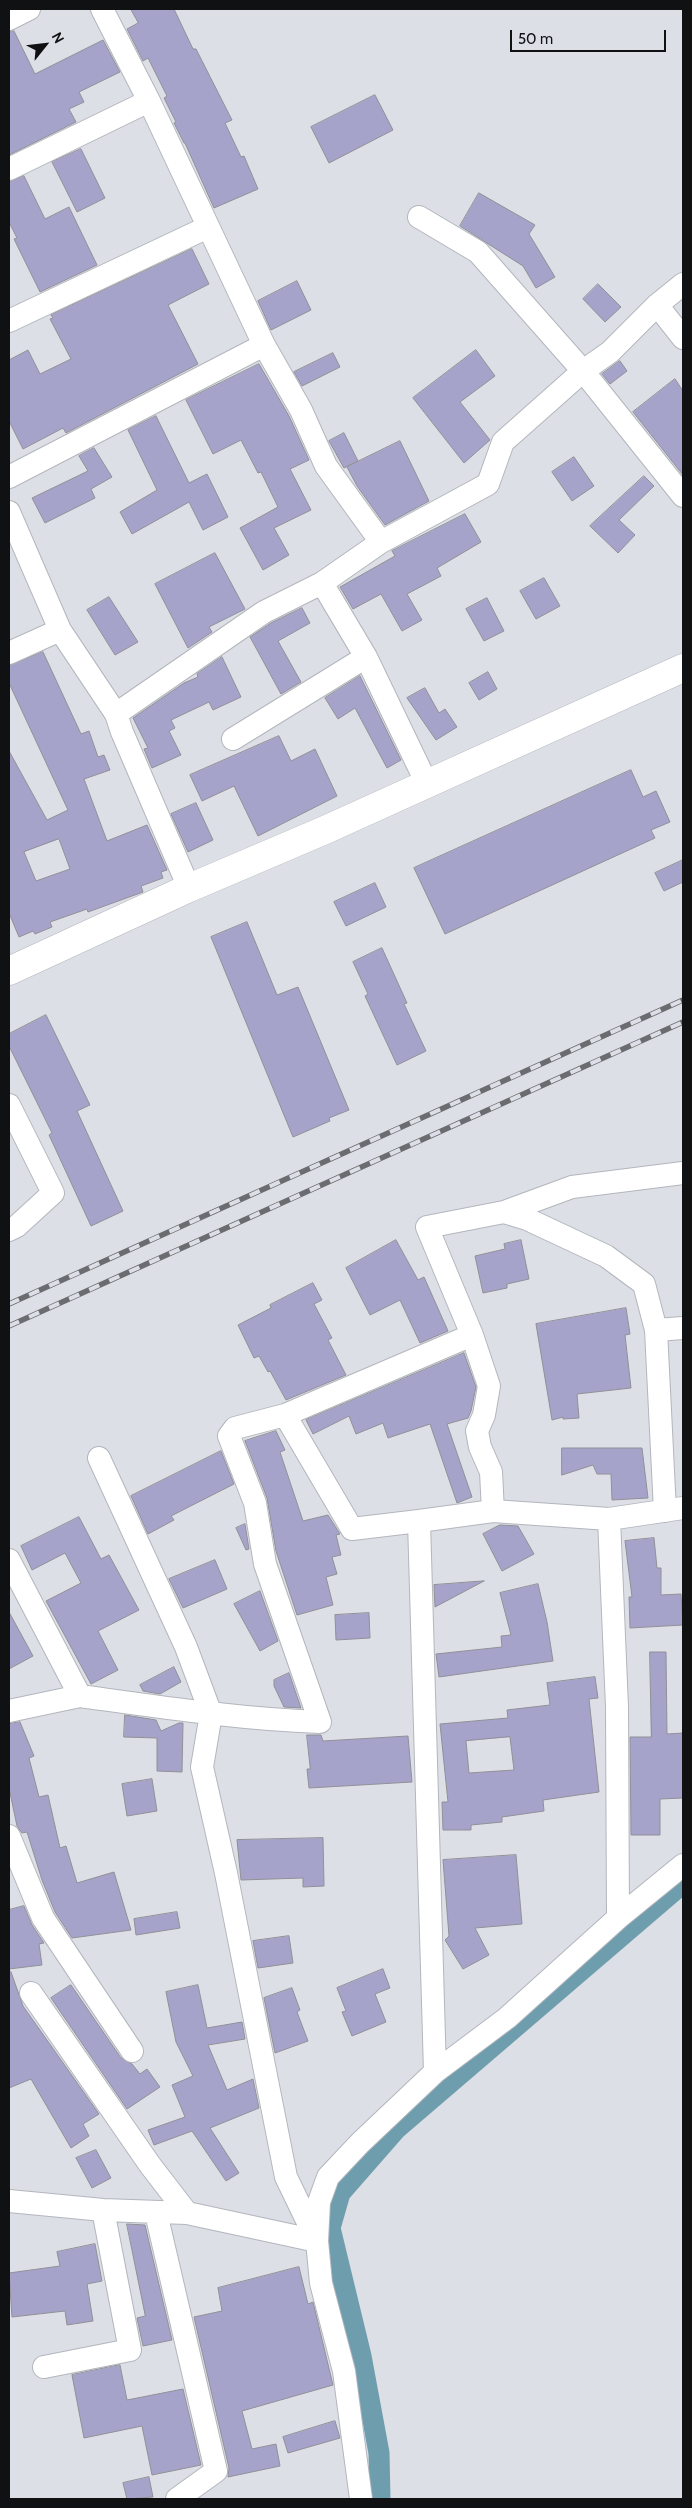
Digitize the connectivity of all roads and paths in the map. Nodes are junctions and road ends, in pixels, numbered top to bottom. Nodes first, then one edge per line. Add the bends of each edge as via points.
1 (29, 9) edge
2 (102, 9) edge
3 (9, 19) edge
4 (149, 101) junction
5 (9, 169) edge
6 (419, 216) dead end
7 (208, 227) junction
8 (683, 284) edge
9 (658, 305) junction
10 (9, 321) edge
11 (683, 338) edge
12 (264, 345) junction
13 (583, 371) junction
14 (9, 477) edge
15 (683, 496) edge
16 (9, 512) edge
17 (381, 542) junction
18 (322, 583) junction
19 (60, 630) junction
20 (9, 653) edge
21 (366, 657) junction
22 (683, 668) edge
23 (116, 714) junction
24 (234, 739) dead end
25 (427, 784) junction
26 (189, 888) junction
27 (9, 971) edge
28 (9, 1105) edge
29 (683, 1173) edge
30 (504, 1212) junction
31 (9, 1230) edge
32 (683, 1328) edge
33 (656, 1330) junction
34 (472, 1335) junction
35 (285, 1415) junction
36 (99, 1458) dead end
37 (674, 1509) edge
38 (493, 1511) junction
39 (609, 1520) junction
40 (419, 1521) junction
41 (9, 1560) edge
42 (80, 1696) junction
43 (9, 1711) edge
44 (211, 1714) junction
45 (9, 1836) edge
46 (683, 1865) edge
47 (618, 1918) junction
48 (31, 1994) dead end
49 (132, 2051) dead end
50 (435, 2072) junction
51 (11, 2196) edge
52 (103, 2210) junction
53 (187, 2213) junction
54 (156, 2214) junction
55 (317, 2241) junction
56 (44, 2367) dead end
57 (177, 2499) edge
58 (361, 2499) edge

1 - 3 street
2 - 4 street
4 - 5 street
4 - 7 street
6 - 13 street via 478,252
7 - 10 street
7 - 12 street
8 - 9 street
9 - 11 street
9 - 13 street via 610,352
12 - 14 street
12 - 17 street via 301,410 326,466
13 - 15 street
13 - 17 street via 503,442 488,484
16 - 19 street
17 - 18 street
18 - 21 street
18 - 23 street via 264,612
19 - 20 street
19 - 23 street
21 - 24 street
21 - 25 street
22 - 25 main road
23 - 26 street
25 - 26 main road
26 - 27 main road
28 - 31 street via 53,1193
29 - 30 street via 572,1187
30 - 33 street via 527,1219 606,1256 644,1284
30 - 34 street via 427,1227
32 - 33 street
33 - 37 street
34 - 35 street
34 - 38 street via 489,1386 484,1415 477,1431 491,1472
35 - 40 street via 352,1529
35 - 44 street via 235,1428 229,1436 255,1503 265,1564 320,1722
36 - 44 street via 186,1647
37 - 39 street
38 - 39 street
38 - 40 street
39 - 47 street via 617,1707
40 - 50 street
41 - 42 street
42 - 43 street
42 - 44 street
44 - 55 street via 202,1767 286,2177
45 - 49 street via 43,1918
46 - 47 street
47 - 50 street via 507,2018
48 - 53 street
50 - 55 street via 360,2142 328,2177 319,2202
51 - 52 street
52 - 54 street
52 - 56 street via 130,2350
53 - 54 street
53 - 55 street
54 - 57 street via 216,2471
55 - 58 street via 321,2284 344,2371

